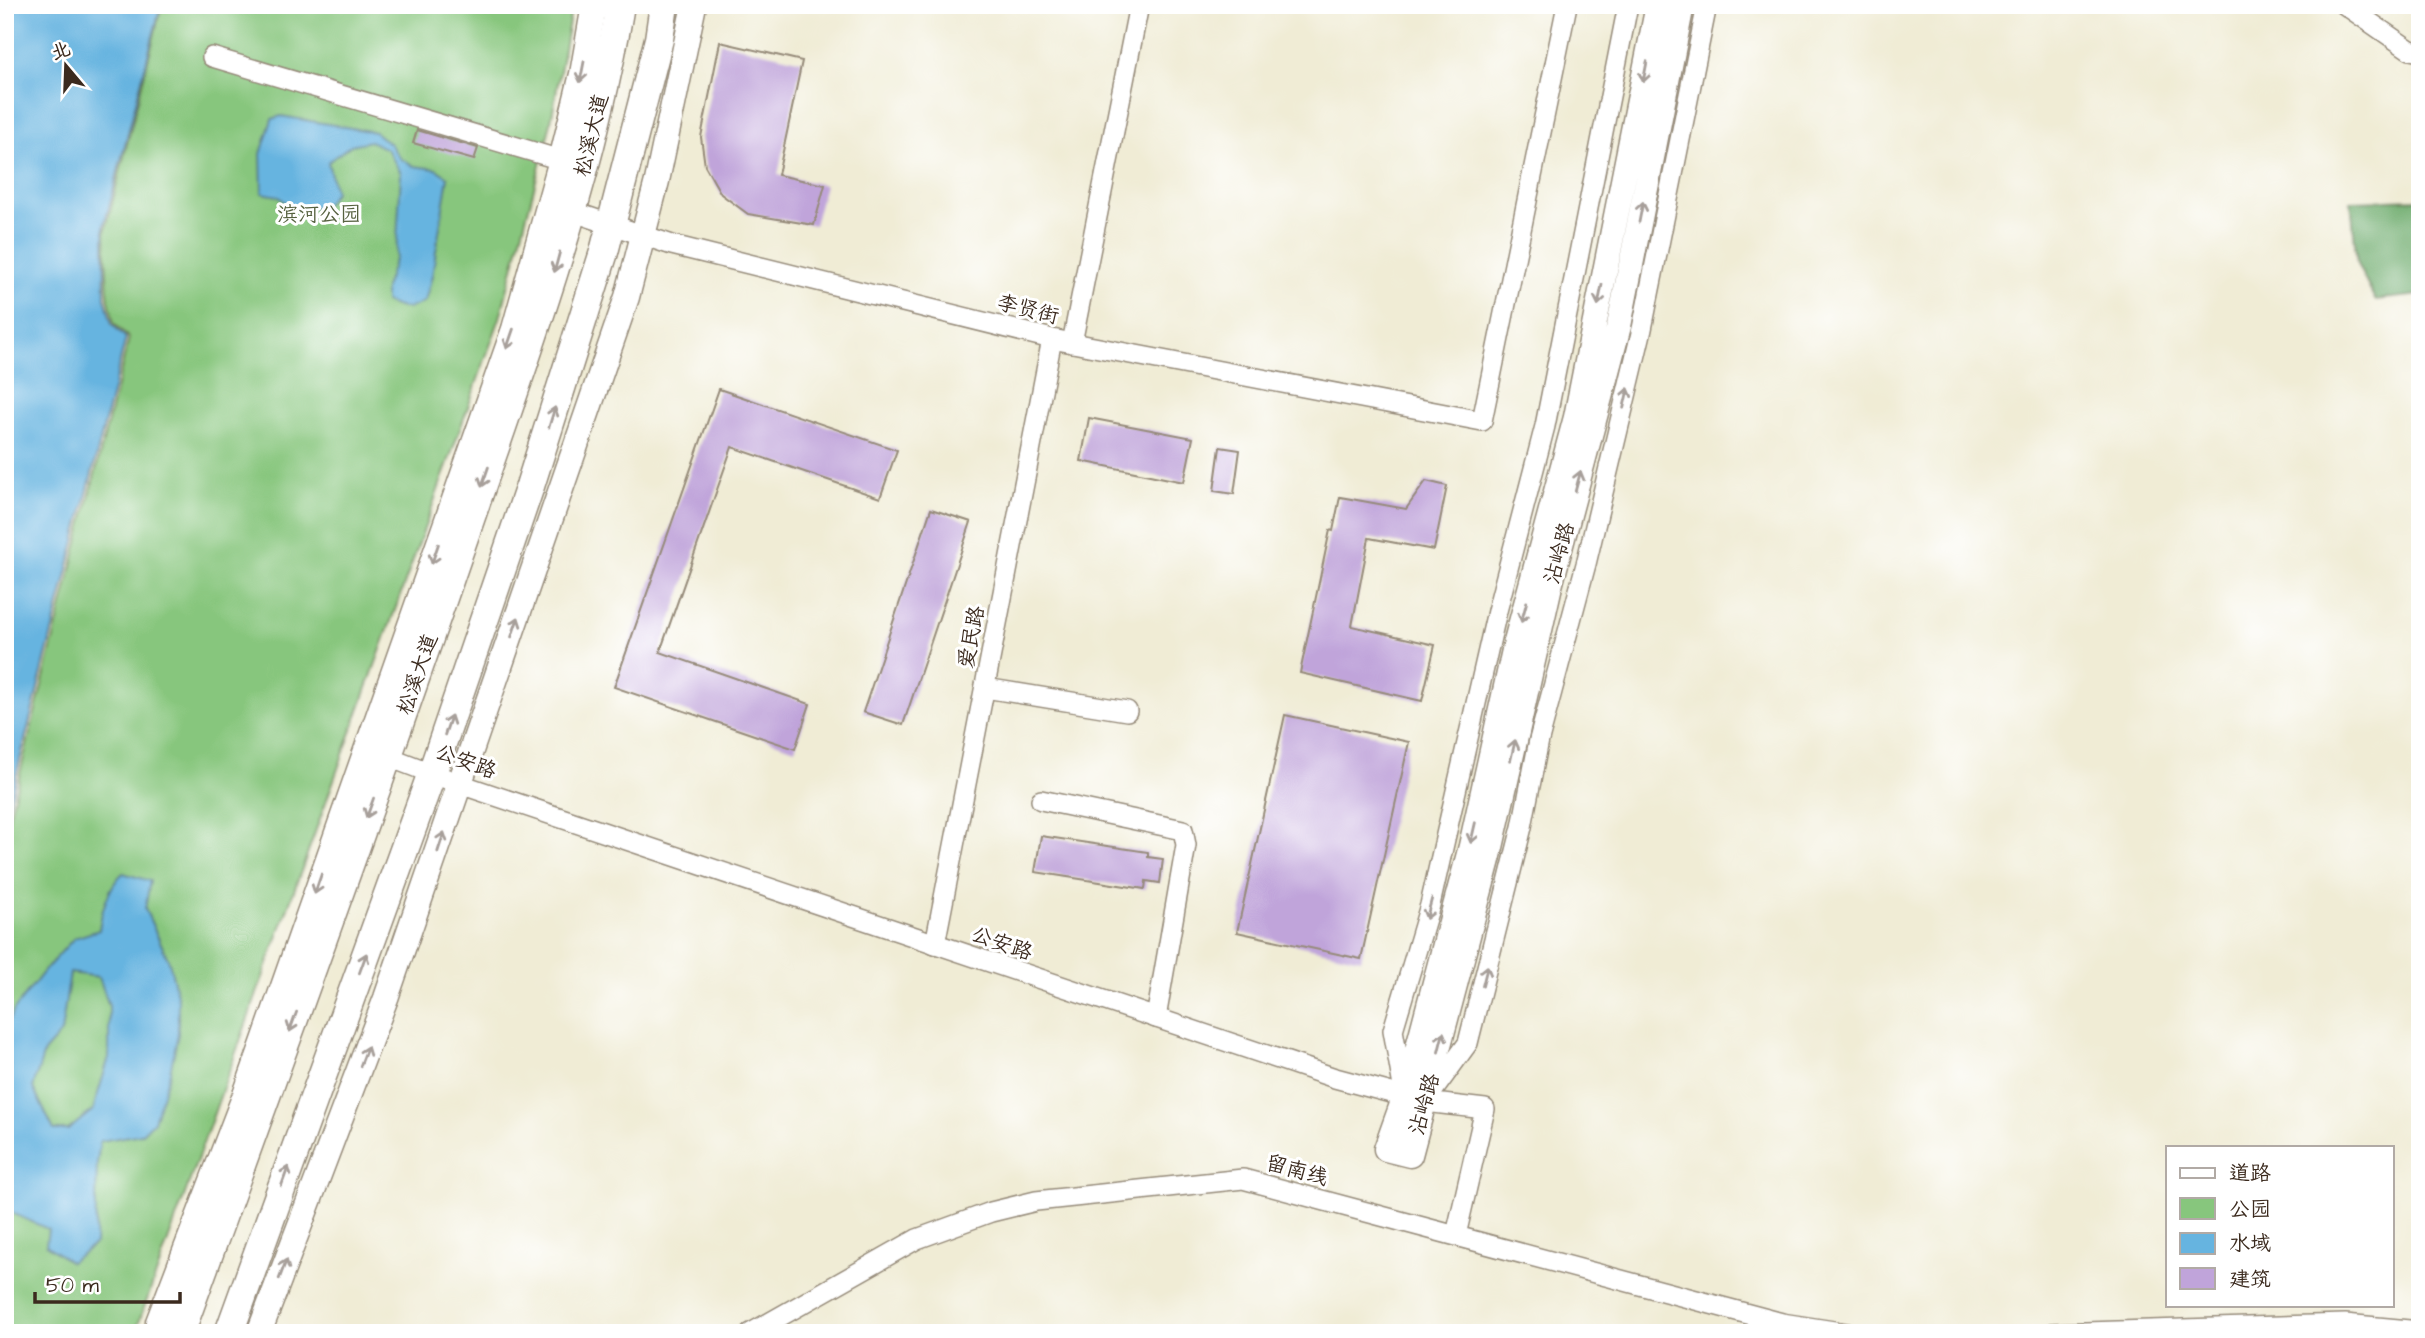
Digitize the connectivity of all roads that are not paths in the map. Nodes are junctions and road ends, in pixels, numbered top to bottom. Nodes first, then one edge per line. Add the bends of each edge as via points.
1 (594, 5) edge
2 (620, 5) edge
3 (664, 5) edge
4 (694, 5) edge
5 (1139, 5) edge
6 (1567, 5) edge
7 (1628, 5) edge
8 (1658, 5) edge
9 (1682, 5) edge
10 (1707, 5) edge
11 (2345, 5) edge
12 (2420, 52) edge
13 (212, 57) dead end
14 (561, 160) junction
15 (571, 211) junction
16 (611, 224) junction
17 (643, 235) junction
18 (1052, 339) junction
19 (1072, 343) junction
20 (985, 688) junction
21 (1127, 711) dead end
22 (389, 757) junction
23 (432, 773) junction
24 (460, 784) junction
25 (1041, 800) dead end
26 (935, 944) junction
27 (1156, 1018) junction
28 (1415, 1099) junction
29 (1455, 1235) junction
30 (2420, 1331) edge
31 (157, 1333) edge
32 (180, 1333) edge
33 (229, 1333) edge
34 (259, 1333) edge
35 (751, 1333) edge
36 (1847, 1333) edge
37 (2053, 1333) edge

1 -> 14 main road
2 - 15 highway, 松溪大道
3 - 16 highway, 松溪大道
4 - 17 main road
5 - 19 street
6 - 19 street, 李贤街 via 1482,421
7 -> 28 street via 1545,426 1430,905 1393,1030
8 -> 28 main road, 沾岭路 via 1576,417 1516,641
28 -> 9 main road, 沾岭路 via 1489,856 1549,590 1619,326
28 -> 10 street via 1468,1043 1642,329
11 - 12 street via 2410,50
13 - 14 street
14 -> 31 main road via 514,329
15 - 16 street, 李贤街
15 -> 22 highway, 松溪大道 via 551,283
16 - 17 street, 李贤街
23 -> 16 highway, 松溪大道 via 530,486
17 - 18 street, 李贤街
24 -> 17 main road via 627,297
18 - 19 street, 李贤街
18 - 20 street, 爱民路
20 - 21 street
20 - 26 street, 爱民路
22 - 23 street, 公安路
22 -> 32 highway, 松溪大道
23 - 24 street, 公安路
33 -> 23 highway, 松溪大道
24 - 26 street, 公安路
34 -> 24 main road via 386,998
25 - 27 street via 1182,830 1186,845
26 - 27 street, 公安路
27 - 28 street, 公安路 via 1335,1078
28 - 29 street, 公安路 via 1485,1109
29 - 35 street, 留南线 via 1243,1179 1036,1201 991,1212 917,1240
29 - 36 street, 留南线 via 1782,1323
30 - 37 street via 2345,1324

